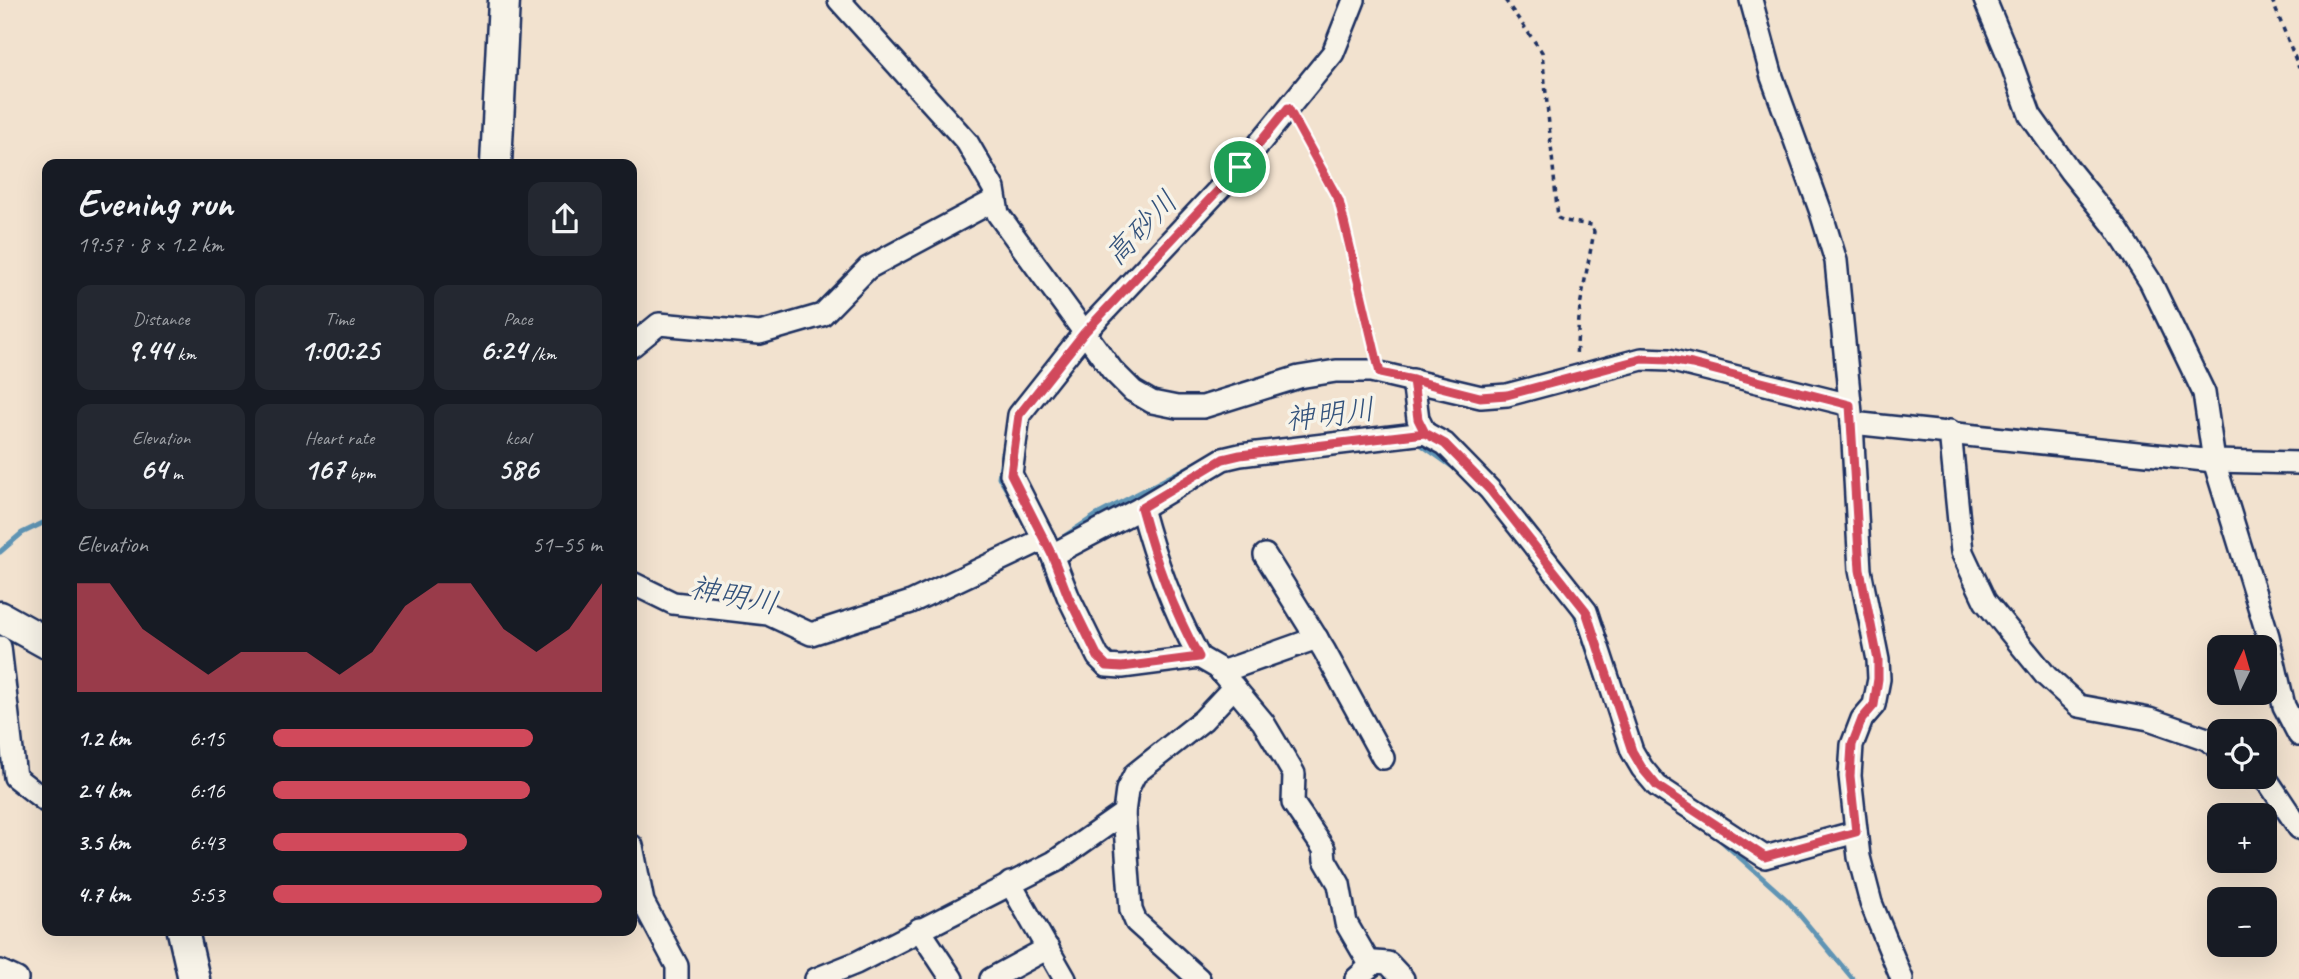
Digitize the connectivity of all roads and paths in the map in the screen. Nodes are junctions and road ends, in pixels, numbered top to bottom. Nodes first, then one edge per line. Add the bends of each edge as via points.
1 (504, 0) edge
2 (839, 0) edge
3 (1354, 0) edge
4 (1505, 0) edge
5 (1751, 0) edge
6 (1985, 0) edge
7 (2272, 0) edge
8 (2299, 68) edge
9 (1288, 108) junction
10 (496, 159) edge
11 (995, 200) junction
12 (1084, 333) junction
13 (637, 342) edge
14 (1380, 373) junction
15 (1575, 376) junction
16 (1413, 380) junction
17 (1851, 414) junction
18 (1950, 431) junction
19 (1425, 433) junction
20 (2214, 461) junction
21 (2299, 463) edge
22 (1141, 508) junction
23 (1048, 547) junction
24 (1265, 555) dead end
25 (637, 585) edge
26 (1, 628) edge
27 (1317, 638) junction
28 (42, 641) edge
29 (1199, 657) junction
30 (1228, 680) junction
31 (2299, 735) edge
32 (2207, 739) edge
33 (1383, 758) dead end
34 (2273, 789) edge
35 (42, 798) edge
36 (1124, 813) junction
37 (2299, 828) edge
38 (1856, 832) junction
39 (637, 871) edge
40 (1010, 883) junction
41 (919, 929) junction
42 (184, 936) edge
43 (1048, 948) junction
44 (0, 971) edge
45 (1363, 973) edge
46 (17, 979) edge
47 (194, 979) edge
48 (677, 979) edge
49 (816, 979) edge
50 (952, 979) edge
51 (991, 979) edge
52 (1065, 979) edge
53 (1199, 979) edge
54 (1403, 979) edge
55 (1902, 979) edge

1 - 10 street
2 - 11 street via 967,142 994,189
3 - 9 street via 1333,53
4 - 15 path via 1542,52 1558,218 1592,225 1594,232 1580,306
5 - 17 street via 1772,77 1836,261
6 - 20 street via 2030,116 2116,228 2150,281 2204,393
7 - 8 path
9 - 12 street via 1240,167
9 - 14 path via 1339,201
11 - 12 street via 998,214
11 - 13 street via 868,268 822,315 760,333 659,324
12 - 14 street via 1133,391 1152,402 1177,407 1203,407 1299,377 1336,371
12 - 23 street via 1019,415 1011,474
14 - 16 street
15 - 16 street via 1507,395 1480,397
15 - 17 street via 1642,359 1669,360
16 - 19 street via 1418,419
17 - 18 street
17 - 38 street via 1860,570 1878,660 1874,705 1862,719 1852,745
18 - 20 street
18 - 32 street via 1962,552 1985,601 2046,676 2079,706 2149,719
19 - 22 street via 1223,459
19 - 38 street via 1445,444 1490,490 1586,611 1632,751 1657,786 1765,857
20 - 21 street
20 - 31 street via 2268,635 2284,706
22 - 23 street
22 - 29 street via 1158,570
23 - 25 street via 911,602 811,634 768,614 673,603
23 - 29 street via 1092,645 1107,666
24 - 27 street
26 - 28 street
26 - 35 street via 15,777
27 - 30 street
27 - 33 street
29 - 30 street
30 - 36 street via 1203,720 1135,774 1126,790
30 - 45 street via 1263,722 1294,774 1293,803 1324,849 1339,884
34 - 37 street
36 - 40 street via 1054,862
36 - 53 street via 1129,896 1136,922
38 - 55 street via 1871,903
39 - 48 street via 643,902 677,966
40 - 41 street
40 - 43 street
41 - 49 street
41 - 50 street
42 - 47 street
43 - 51 street
43 - 52 street
44 - 46 street
45 - 54 street via 1375,962 1388,963

